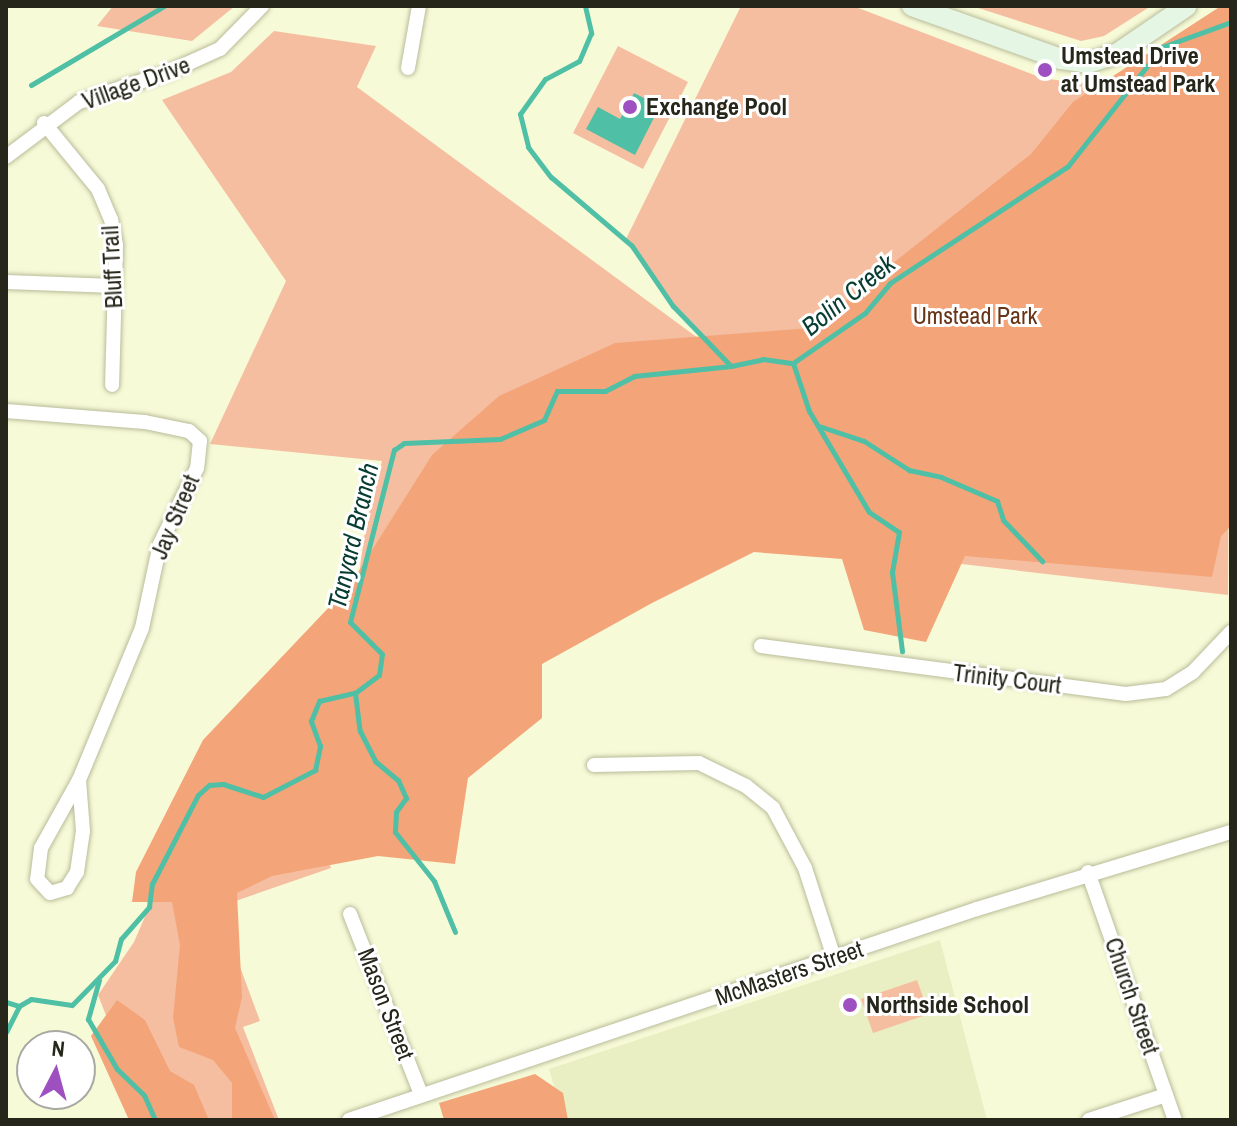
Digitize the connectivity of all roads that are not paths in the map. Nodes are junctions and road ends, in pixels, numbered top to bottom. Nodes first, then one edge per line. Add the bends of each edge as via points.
1 (262, 6) edge
2 (419, 6) edge
3 (912, 6) edge
4 (1187, 6) edge
5 (408, 68) dead end
6 (44, 123) junction
7 (6, 157) edge
8 (6, 282) edge
9 (115, 286) junction
10 (112, 385) dead end
11 (6, 411) edge
12 (1231, 632) edge
13 (761, 646) dead end
14 (594, 765) dead end
15 (79, 780) junction
16 (1231, 832) edge
17 (1088, 872) junction
18 (350, 914) dead end
19 (834, 958) junction
20 (421, 1094) junction
21 (1166, 1095) junction
22 (349, 1120) edge
23 (1089, 1120) edge
24 (1175, 1120) edge

1 - 6 street, Village Drive via 240,33 198,61 79,102
2 - 5 street
3 - 4 street via 1061,59 1088,63 1118,53
6 - 7 street, Village Drive
6 - 9 street, Bluff Trail via 105,203 114,231
8 - 9 street
9 - 10 street, Bluff Trail
11 - 15 street, Jay Street via 158,424 189,431 200,441 197,468 160,544 142,628
12 - 13 street, Trinity Court via 1193,672 1166,689 1126,694
14 - 19 street via 699,763 746,786 773,808 805,868
15 - 15 street, Jay Street via 83,831 77,872 67,888 50,893 38,885 38,858
16 - 17 street, McMasters Street
17 - 19 street, McMasters Street
17 - 21 street, Church Street
18 - 20 street, Mason Street
19 - 20 street, McMasters Street
20 - 22 street, McMasters Street
21 - 23 street
21 - 24 street, Church Street

